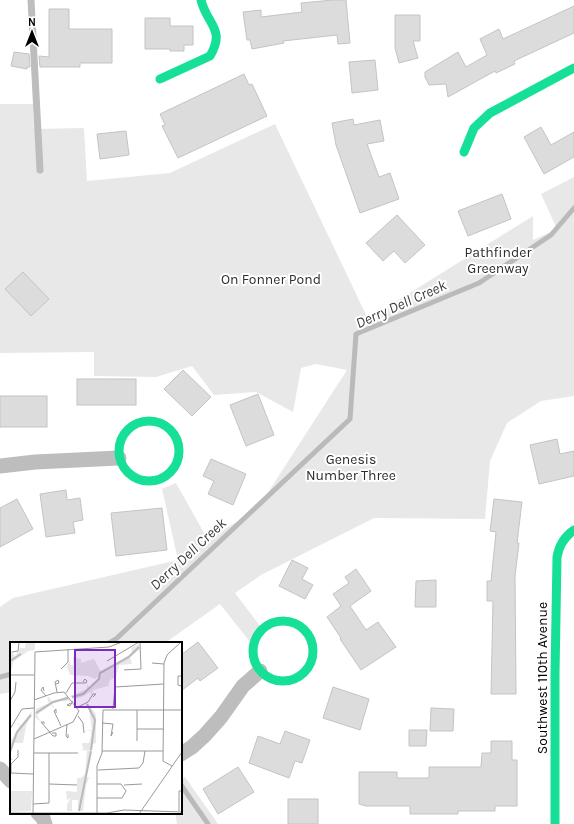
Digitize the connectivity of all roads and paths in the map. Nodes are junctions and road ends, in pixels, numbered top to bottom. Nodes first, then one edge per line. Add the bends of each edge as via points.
1 (31, 0) edge
2 (201, 0) edge
3 (574, 68) edge
4 (160, 79) dead end
5 (464, 152) dead end
6 (40, 170) dead end
7 (119, 458) junction
8 (0, 466) edge
9 (571, 532) edge
10 (260, 671) junction
11 (182, 753) edge
12 (0, 769) edge
13 (10, 780) edge
14 (556, 824) edge

1 - 6 lane
2 - 4 street via 205,13 216,30 215,49 210,56
3 - 5 street via 490,113 474,128
7 - 7 street via 125,471 143,482 160,480 171,473 179,460 180,446 174,433 164,425 150,420 135,424 124,434 119,445
7 - 8 street
9 - 14 street, Southwest 110th Avenue via 560,543 557,557
10 - 10 street via 270,678 287,681 300,677 313,658 313,646 309,635 301,626 290,621 275,622 264,627 253,647
10 - 11 street via 242,686 205,735
12 - 13 street

